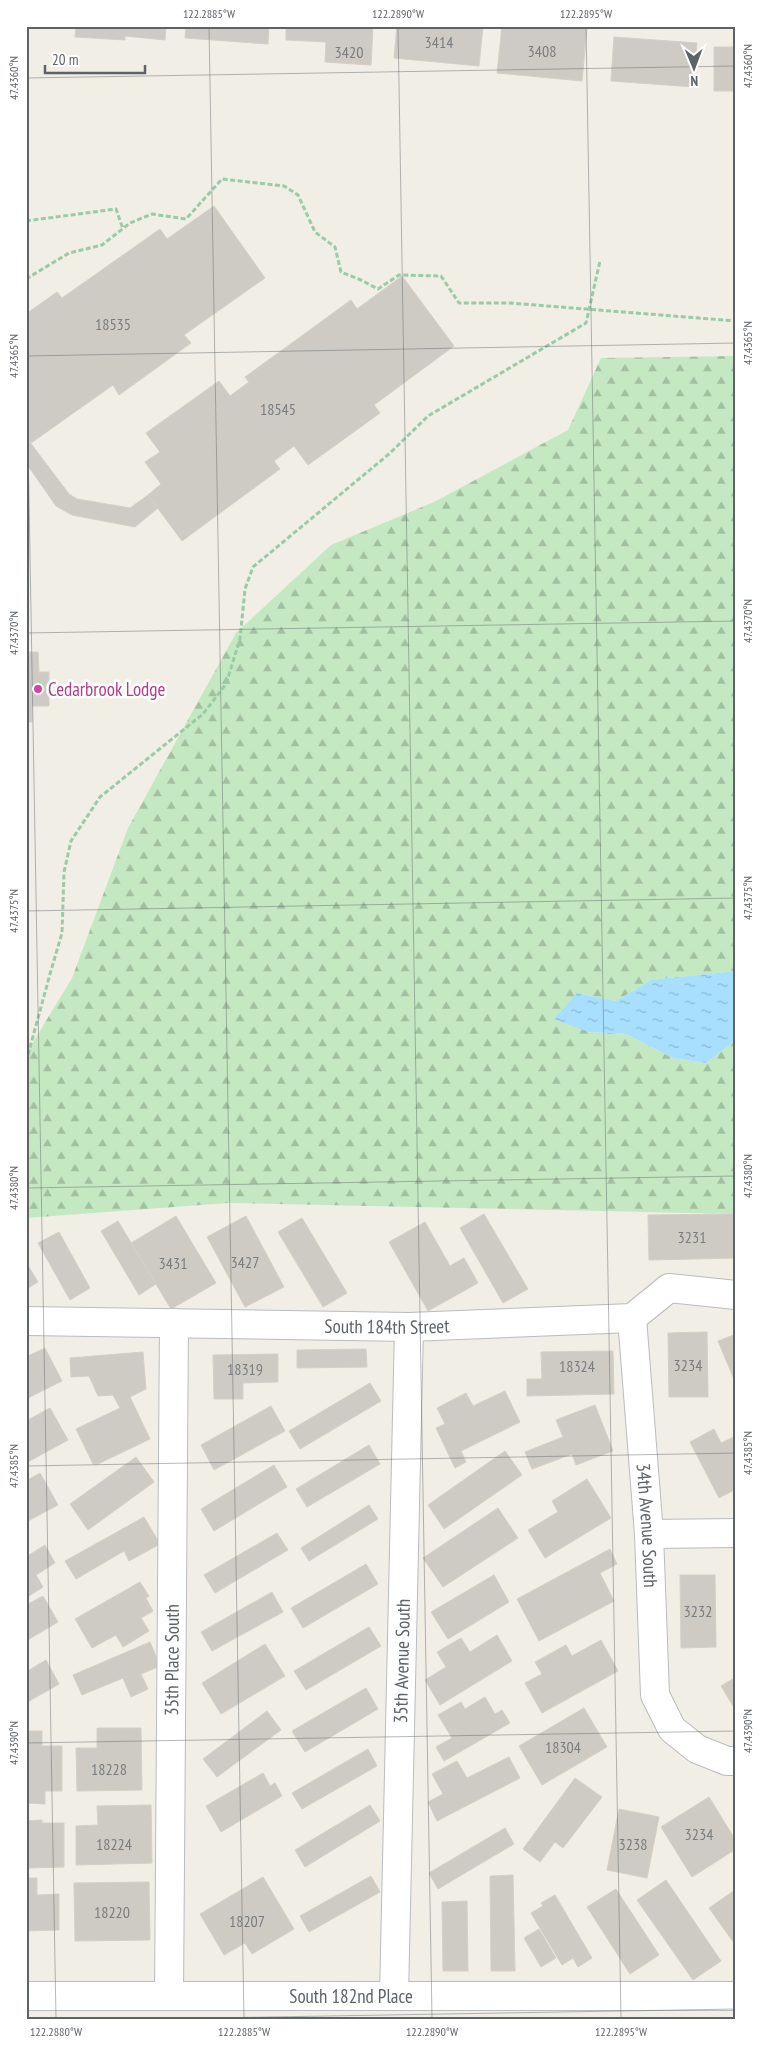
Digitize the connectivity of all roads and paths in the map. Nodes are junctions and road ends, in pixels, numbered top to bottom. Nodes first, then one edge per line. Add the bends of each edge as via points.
1 (26, 222) edge
2 (123, 228) junction
3 (600, 261) dead end
4 (26, 279) edge
5 (589, 308) junction
6 (736, 320) edge
7 (26, 1062) edge
8 (736, 1295) edge
9 (632, 1318) junction
10 (26, 1321) edge
11 (174, 1323) junction
12 (409, 1327) junction
13 (649, 1534) junction
14 (736, 1534) edge
15 (736, 1761) edge
16 (26, 1996) edge
17 (169, 1996) junction
18 (394, 1996) junction
19 (736, 1996) edge

1 - 2 path via 116,209
2 - 4 path via 102,245 69,253
2 - 5 path via 152,214 186,219 222,179 284,186 298,196 315,232 335,247 341,272 378,289 399,275 441,276 459,303
3 - 5 path
5 - 6 path
5 - 7 path via 586,323 428,416 389,454 253,566 245,589 240,640 226,684 203,714 100,797 71,841 64,872 62,934
8 - 9 street via 668,1288
9 - 12 street, South 184th Street
9 - 13 street, 34th Avenue South
10 - 11 street, South 184th Street
11 - 12 street, South 184th Street
11 - 17 street, 35th Place South
12 - 18 street, 35th Avenue South
13 - 14 street
13 - 15 street, 34th Avenue South via 655,1695 672,1729 696,1750
16 - 17 street, South 182nd Place
17 - 18 street, South 182nd Place
18 - 19 street, South 182nd Place

